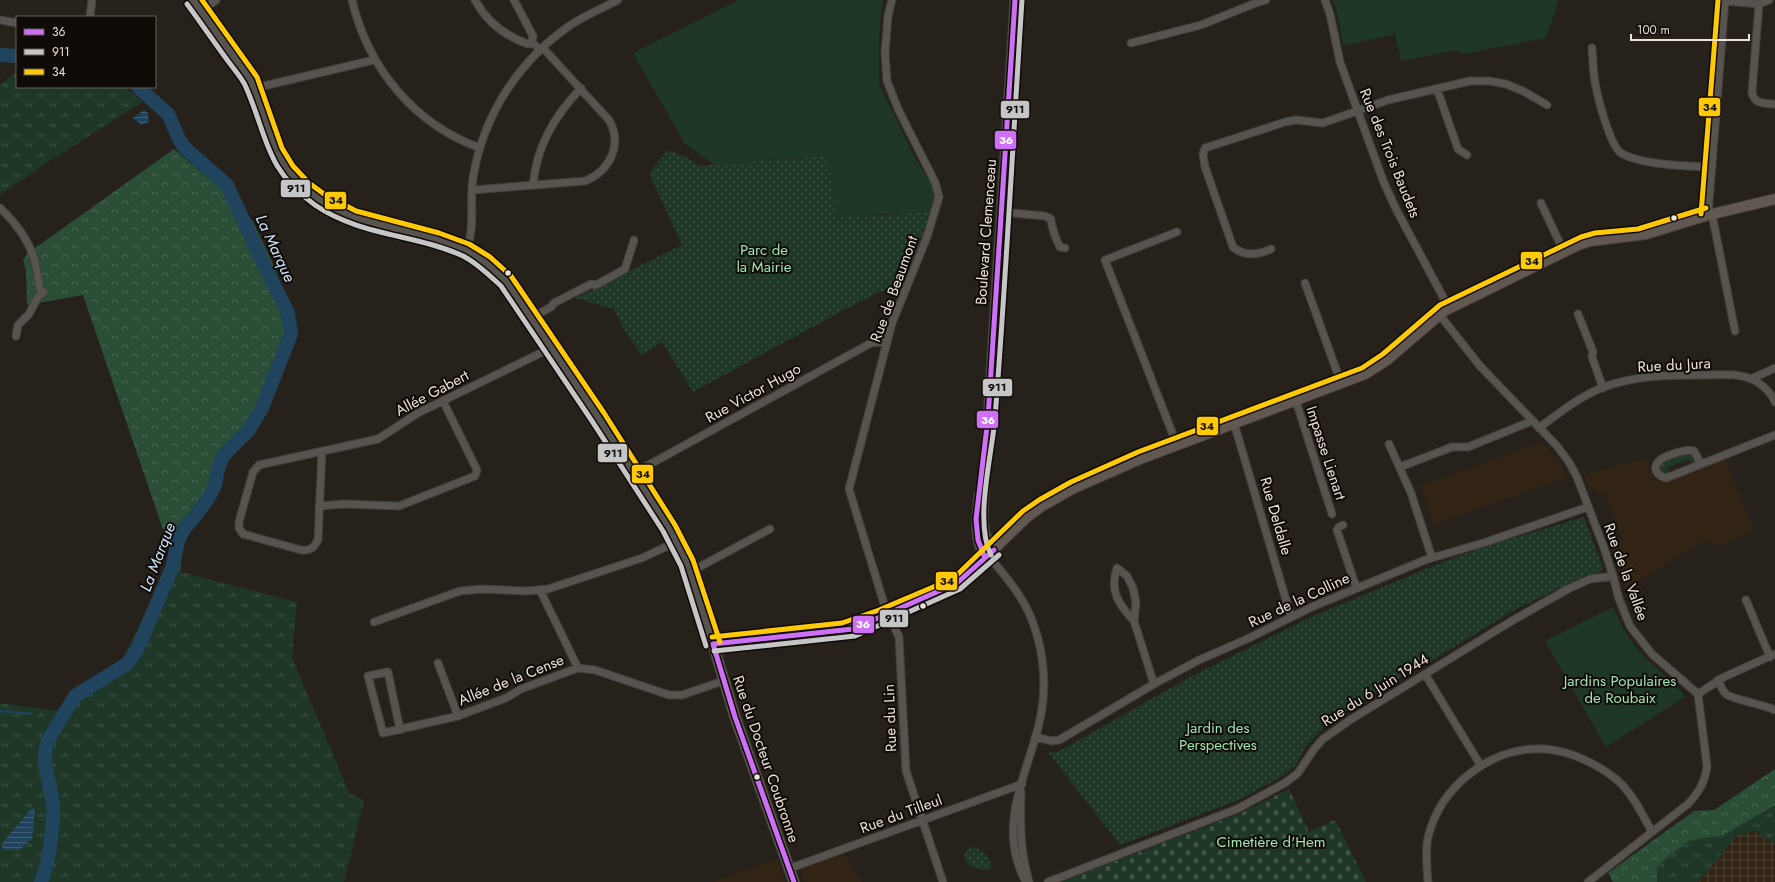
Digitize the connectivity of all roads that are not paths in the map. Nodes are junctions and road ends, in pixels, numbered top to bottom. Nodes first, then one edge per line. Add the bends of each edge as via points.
1 (92, 0) edge
2 (193, 0) edge
3 (216, 0) edge
4 (352, 0) edge
5 (475, 0) edge
6 (514, 0) edge
7 (618, 0) edge
8 (892, 0) edge
9 (1015, 0) edge
10 (1266, 0) edge
11 (1325, 0) edge
12 (1725, 0) edge
13 (1769, 0) edge
14 (1759, 4) junction
15 (201, 11) junction
16 (90, 16) edge
17 (0, 20) edge
18 (16, 23) edge
19 (532, 42) junction
20 (1131, 43) dead end
21 (1592, 48) dead end
22 (541, 49) junction
23 (374, 60) junction
24 (254, 88) junction
25 (581, 88) junction
26 (1437, 89) junction
27 (1775, 104) edge
28 (1546, 105) dead end
29 (1358, 111) junction
30 (480, 148) junction
31 (1467, 156) dead end
32 (1712, 168) junction
33 (533, 185) junction
34 (472, 190) junction
35 (1775, 199) edge
36 (1541, 203) dead end
37 (0, 208) edge
38 (1001, 212) junction
39 (1710, 215) junction
40 (1177, 232) dead end
41 (634, 240) dead end
42 (1065, 248) dead end
43 (1270, 249) dead end
44 (466, 250) junction
45 (1564, 252) junction
46 (1305, 283) dead end
47 (1449, 308) junction
48 (1440, 314) junction
49 (1578, 314) dead end
50 (531, 318) junction
51 (1735, 331) dead end
52 (16, 336) dead end
53 (887, 342) junction
54 (551, 348) junction
55 (1775, 368) edge
56 (1751, 379) junction
57 (1341, 383) junction
58 (1603, 388) junction
59 (443, 401) junction
60 (1296, 401) junction
61 (1775, 402) edge
62 (1532, 420) junction
63 (1234, 423) junction
64 (1539, 428) junction
65 (1775, 435) edge
66 (1389, 444) dead end
67 (1177, 445) junction
68 (322, 451) junction
69 (1701, 464) junction
70 (1400, 467) junction
71 (634, 473) junction
72 (319, 506) junction
73 (1588, 507) junction
74 (1332, 514) dead end
75 (1343, 525) dead end
76 (770, 529) dead end
77 (676, 542) junction
78 (989, 554) junction
79 (1432, 558) junction
80 (690, 572) junction
81 (1614, 576) junction
82 (1356, 587) junction
83 (540, 590) junction
84 (1746, 600) dead end
85 (888, 614) junction
86 (1291, 617) junction
87 (1134, 621) junction
88 (374, 622) dead end
89 (713, 644) junction
90 (1772, 655) edge
91 (438, 663) dead end
92 (578, 668) junction
93 (1425, 674) junction
94 (1718, 680) junction
95 (723, 681) junction
96 (1154, 684) junction
97 (1698, 694) junction
98 (1775, 710) edge
99 (458, 716) junction
100 (400, 730) junction
101 (1035, 737) junction
102 (1481, 766) junction
103 (1022, 784) junction
104 (922, 820) junction
105 (1652, 832) junction
106 (788, 869) junction
107 (794, 882) edge
108 (943, 882) edge
109 (1026, 882) edge
110 (1030, 882) edge
111 (1048, 882) edge
112 (1428, 882) edge
113 (1588, 882) edge

1 - 16 street
2 - 15 street
3 - 15 street
4 - 23 street via 361,31
5 - 19 street via 484,14 501,31 522,42
6 - 19 street via 533,36
7 - 22 street via 572,24
8 - 53 street, Rue de Beaumont via 888,16 887,81 899,111 935,182 939,196 929,232 892,323
9 - 38 street, Boulevard Clemenceau
10 - 20 street via 1201,25
11 - 29 street, Rue des Trois Baudets via 1340,62
12 - 14 street
12 - 32 street
13 - 14 street
14 - 27 street via 1752,92 1754,99 1759,103
15 - 24 street via 242,67
17 - 18 street
19 - 22 street
21 - 32 street via 1597,93 1617,151 1646,161
22 - 25 street
22 - 30 street via 503,96 491,118
23 - 24 street
23 - 30 street via 388,81 420,113 454,137
24 - 44 street via 279,158 291,175 311,194 353,218
25 - 33 street via 552,124 538,158
25 - 33 street via 611,124 615,138 611,158 600,172 586,181
26 - 28 street via 1470,81 1489,81 1511,86
26 - 29 street via 1388,100
26 - 31 street via 1458,149
29 - 43 street via 1322,123 1296,120 1285,122 1205,148 1205,167 1233,247 1244,253 1260,254
29 - 47 street, Rue des Trois Baudets via 1391,199
30 - 34 street
32 - 39 street
33 - 34 street
34 - 44 street via 472,234
35 - 39 main road
36 - 45 street
37 - 52 street via 16,224 27,242 39,285 44,292 18,325
38 - 42 street via 1045,216 1051,219 1056,239 1060,247
38 - 78 street, Boulevard Clemenceau via 988,418 976,529 980,547
39 - 45 main road via 1639,236 1590,241
39 - 51 street
40 - 67 street via 1105,260
41 - 50 street via 625,269 554,303 551,308
44 - 50 street via 501,276
45 - 47 main road
46 - 57 street
47 - 48 main road
48 - 57 main road via 1381,365
48 - 62 street, Rue de la Vallée via 1480,366
49 - 58 street via 1593,352 1592,357
50 - 54 street
53 - 71 street, Rue Victor Hugo via 871,343
53 - 85 street, Rue de Beaumont via 849,489
54 - 59 street, Allée Gabert
54 - 71 street
55 - 56 street
56 - 58 street, Rue du Jura via 1735,375 1656,376
56 - 61 street, Rue du Jura via 1768,392
57 - 60 main road
58 - 64 street, Rue du Jura via 1578,401
59 - 68 street, Allée Gabert via 414,415 378,438
59 - 72 street via 477,470 476,476 403,505
60 - 63 main road
60 - 74 street, Impasse Lienart
62 - 64 street, Rue de la Vallée
62 - 70 street via 1468,448 1452,447
63 - 67 main road
63 - 86 street, Rue Deldalle
64 - 73 street, Rue de la Vallée via 1569,462
65 - 69 street
66 - 70 street
67 - 78 main road via 1066,492 1035,511
68 - 72 street, Allée Gabert
68 - 72 street, Allée Gabert via 256,466 239,528 247,536 308,550 318,540
69 - 69 street via 1666,478 1659,476 1656,470 1661,460 1687,449 1694,451
70 - 79 street
71 - 77 street
73 - 79 street, Rue de la Colline
73 - 81 street, Rue de la Vallée
75 - 82 street via 1337,530
76 - 80 street
77 - 80 street
77 - 83 street via 642,558 573,582
78 - 85 main road via 957,583
78 - 101 street via 1023,601 1034,623 1040,645 1044,690
79 - 82 street, Rue de la Colline
80 - 89 street
81 - 93 street, Rue du 6 Juin 1944 via 1590,579 1576,585 1516,618
81 - 97 street, Rue de la Vallée via 1624,616 1636,635 1652,654
82 - 86 street, Rue de la Colline
83 - 88 street via 460,591
83 - 92 street
84 - 90 street
85 - 89 main road via 852,629
85 - 104 street, Rue du Lin via 898,632 900,642 906,772
86 - 96 street, Rue de la Colline
87 - 87 street via 1136,602 1133,588 1127,576 1117,568 1113,582 1115,595 1121,608
87 - 96 street
89 - 95 main road, Rue du Docteur Coubronne
90 - 94 street
91 - 99 street
92 - 95 street, Allée de la Cense via 595,670 669,695 682,695
92 - 99 street, Allée de la Cense via 521,688 506,698
93 - 102 street
93 - 111 street, Rue du 6 Juin 1944 via 1327,735 1316,746 1298,773 1278,787 1237,809
94 - 97 street
94 - 98 street via 1730,696
95 - 106 main road, Rue du Docteur Coubronne
96 - 101 street, Rue de la Colline via 1059,740
97 - 105 street via 1706,754 1703,784 1688,804
99 - 100 street, Allée de la Cense
100 - 100 street, Allée de la Cense via 388,672 368,676 383,733
101 - 103 street
102 - 105 street via 1502,755 1535,749 1554,750 1581,759 1600,768 1621,784 1637,804
102 - 112 street via 1451,791 1434,821 1427,844
103 - 104 street, Rue du Tilleul
103 - 109 street via 1014,809 1013,839 1019,866
103 - 110 street via 1021,833
104 - 106 street, Rue du Tilleul
104 - 108 street, Rue du Lin
105 - 113 street
106 - 107 main road, Rue du Docteur Coubronne

